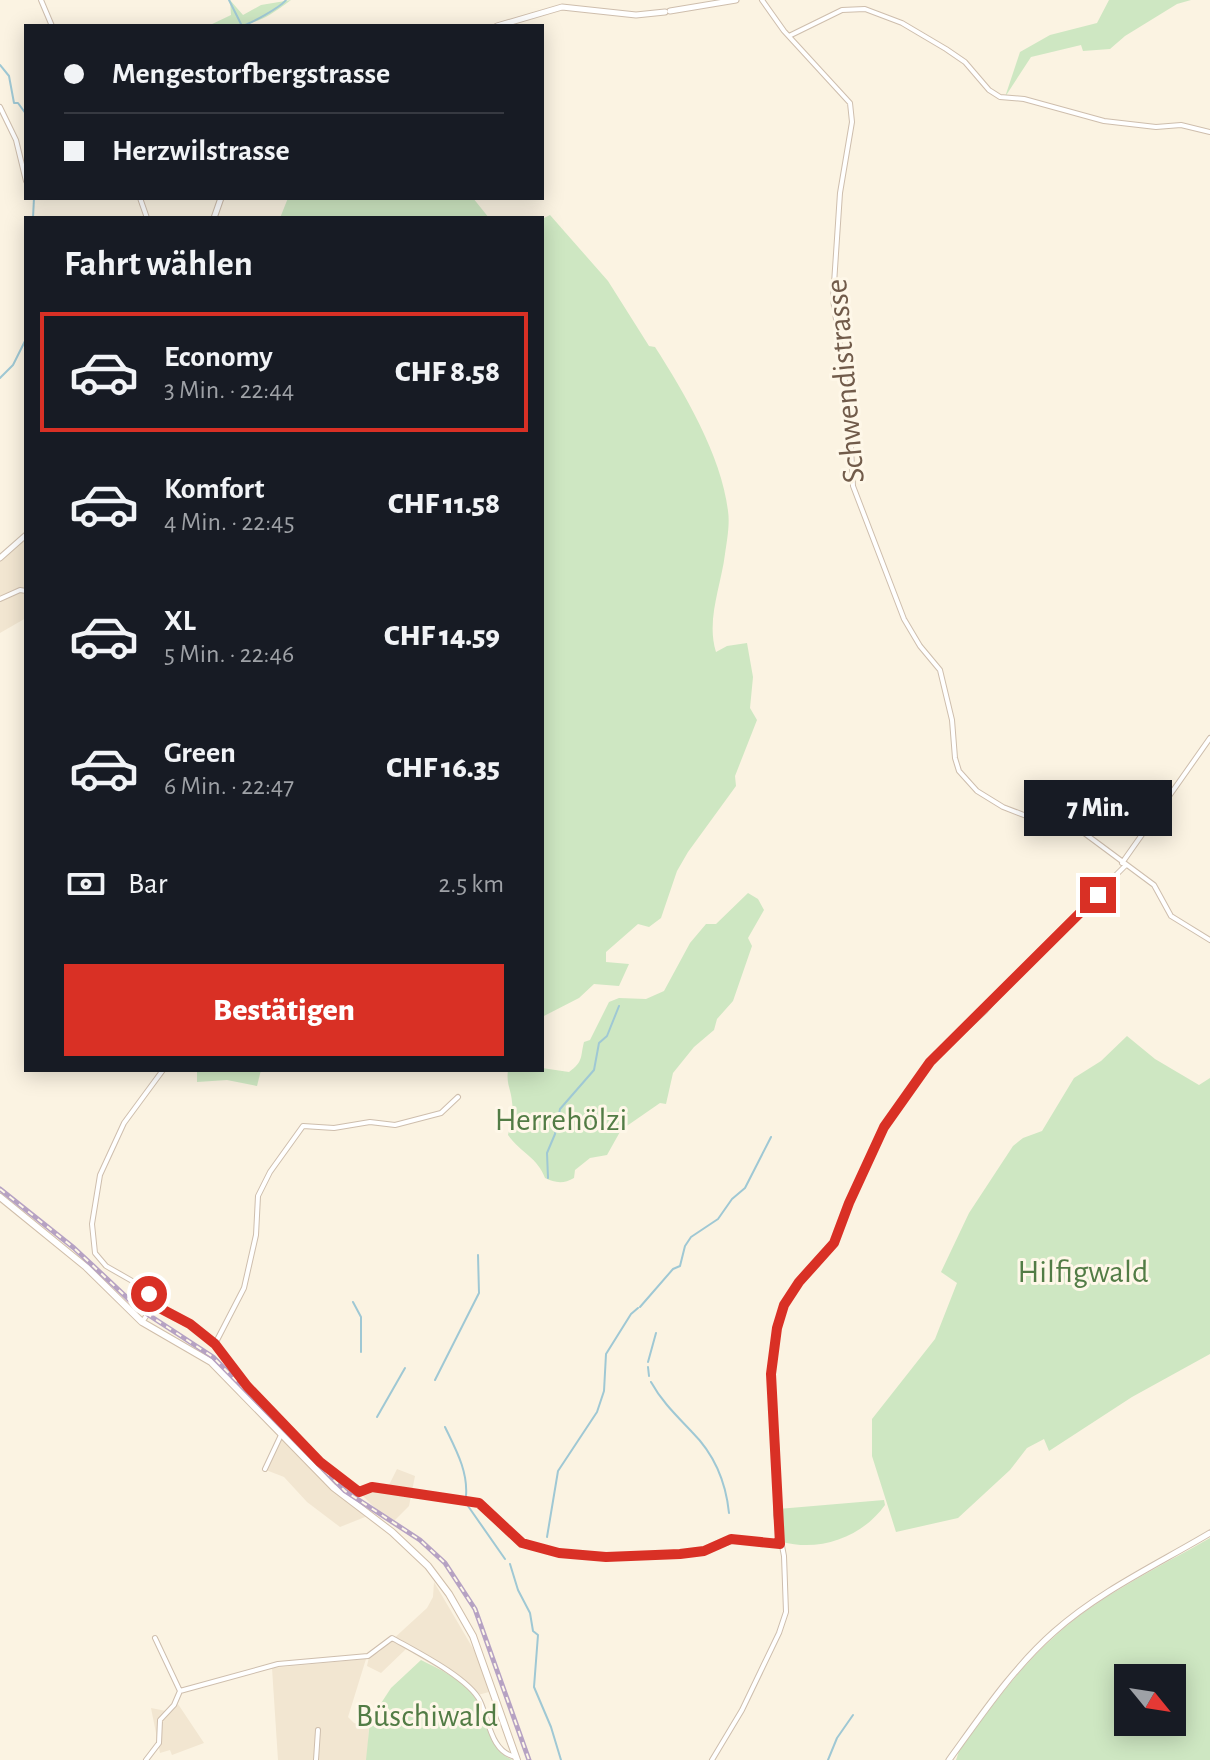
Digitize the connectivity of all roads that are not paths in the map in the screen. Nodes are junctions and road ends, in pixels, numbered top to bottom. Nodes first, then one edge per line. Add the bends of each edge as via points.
1 (41, 0) edge
2 (736, 0) edge
3 (762, 0) edge
4 (51, 24) edge
5 (504, 24) edge
6 (789, 36) junction
7 (0, 107) edge
8 (1210, 132) edge
9 (24, 172) edge
10 (24, 537) edge
11 (0, 558) edge
12 (24, 589) edge
13 (0, 599) edge
14 (1210, 738) edge
15 (1124, 864) junction
16 (1210, 940) edge
17 (162, 1072) edge
18 (458, 1097) dead end
19 (0, 1197) edge
20 (154, 1305) junction
21 (142, 1322) junction
22 (215, 1344) junction
23 (281, 1435) junction
24 (265, 1469) dead end
25 (1210, 1533) edge
26 (780, 1544) junction
27 (155, 1638) dead end
28 (180, 1691) junction
29 (318, 1730) dead end
30 (517, 1758) edge
31 (146, 1760) edge
32 (316, 1760) edge
33 (712, 1760) edge
34 (949, 1760) edge

1 - 4 street
2 - 5 street via 636,15 562,7
3 - 6 street, Schwendistrasse
6 - 8 street via 842,10 865,9 946,49 1000,97 1104,121
6 - 15 street, Schwendistrasse via 850,103 833,299 849,409 851,476 904,619 940,670 956,765 968,783 994,802 1029,817 1069,823
7 - 9 street
10 - 11 street
12 - 13 street
14 - 15 street
15 - 16 street, Schwendistrasse via 1154,885 1171,916
15 - 26 street via 930,1062 884,1127 834,1243 784,1305 771,1374
17 - 20 street via 124,1123 104,1165 91,1234 100,1260 141,1286
18 - 22 street via 441,1113 395,1125 301,1128 258,1196 244,1288
19 - 21 main road via 86,1267
20 - 21 street
20 - 22 street
21 - 23 main road via 211,1362
22 - 26 street via 247,1386 320,1462 359,1492 372,1487 479,1503 522,1543 559,1553 680,1554 731,1539
23 - 24 street
23 - 30 main road via 333,1487 404,1542 439,1580 478,1646
25 - 34 street via 1051,1634
26 - 33 street via 787,1597 784,1620
27 - 28 street
28 - 30 street via 278,1664 368,1656 392,1638 475,1693 491,1734 506,1755
28 - 31 street via 160,1720 159,1743
29 - 32 street

